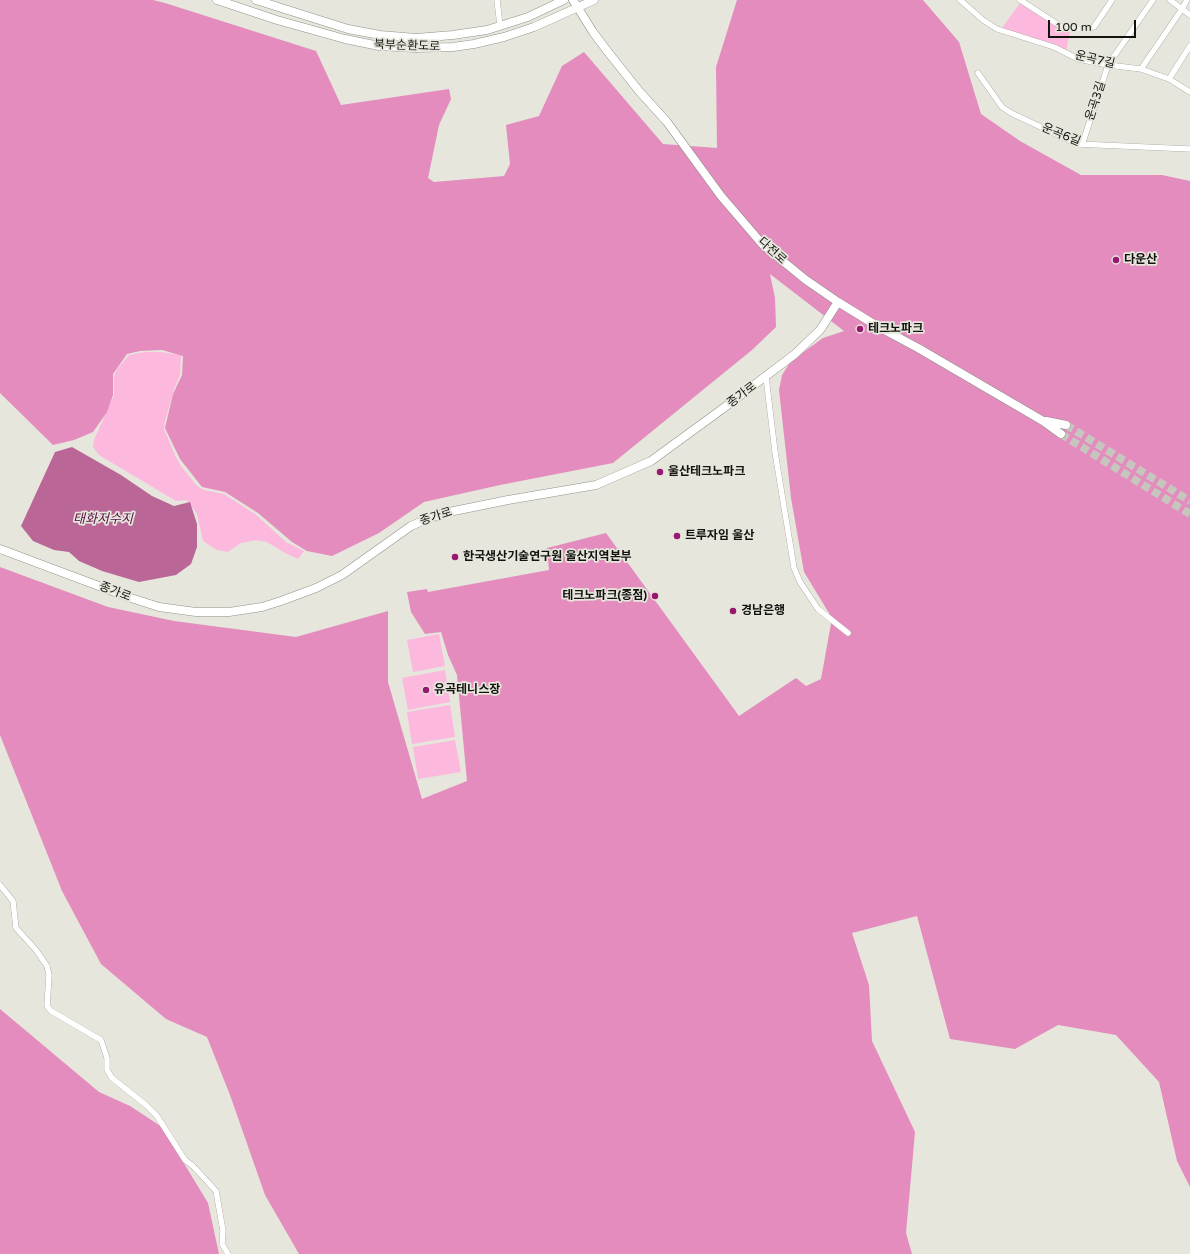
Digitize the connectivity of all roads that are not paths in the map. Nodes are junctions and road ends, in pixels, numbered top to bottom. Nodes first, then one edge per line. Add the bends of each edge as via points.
1 (217, 0) edge
2 (256, 0) edge
3 (497, 0) edge
4 (564, 0) edge
5 (594, 0) edge
6 (960, 0) edge
7 (972, 0) edge
8 (1020, 0) edge
9 (1112, 0) edge
10 (1153, 0) edge
11 (1170, 0) edge
12 (1187, 0) edge
13 (266, 2) edge
14 (575, 4) edge
15 (967, 6) junction
16 (1182, 9) junction
17 (1190, 15) edge
18 (500, 26) junction
19 (1190, 46) edge
20 (1108, 65) junction
21 (1141, 69) junction
22 (978, 73) dead end
23 (1169, 79) junction
24 (1190, 92) edge
25 (1082, 145) junction
26 (1190, 149) edge
27 (838, 302) junction
28 (766, 377) junction
29 (1043, 421) junction
30 (1066, 425) tunnel mouth
31 (1061, 434) tunnel mouth
32 (0, 549) edge
33 (848, 633) dead end
34 (0, 885) edge
35 (228, 1254) edge

1 - 14 main road, 북부순환도로 via 345,39 379,46 416,48 454,47 504,37 534,27
2 - 13 main road, 북부순환도로
3 - 18 street
4 - 18 main road, 북부순환도로 via 528,17
5 - 14 main road, 북부순환도로
6 - 15 street, 운곡7길
7 - 15 street
8 - 9 street via 1065,30 1094,27
10 - 20 street, 운곡3길
11 - 16 street
12 - 16 street
13 - 18 main road, 북부순환도로 via 348,29 399,37 453,35
14 - 27 main road, 다전로 via 608,52 667,122 721,196 763,245
15 - 20 street, 운곡7길 via 997,29 1054,47 1078,59
16 - 17 street
16 - 21 street
19 - 23 street
20 - 21 street, 운곡7길
20 - 25 street, 운곡3길
21 - 23 street, 운곡7길
22 - 25 street, 운곡6길 via 1002,107 1011,114
23 - 24 street, 운곡7길
25 - 26 street, 운곡6길
27 - 28 main road, 종가로 via 820,330
27 - 29 main road, 다전로
28 - 32 main road, 종가로 via 651,461 633,470 596,485 508,500 427,519 410,526 342,575 316,588 262,607 229,612 159,607
28 - 33 street via 794,568 818,609
29 - 30 main road, 다전로
29 - 31 main road, 다전로
34 - 35 street via 13,901 16,928 47,966 47,1006 51,1011 101,1040 110,1074 157,1116 185,1160 216,1191 223,1231 222,1244

